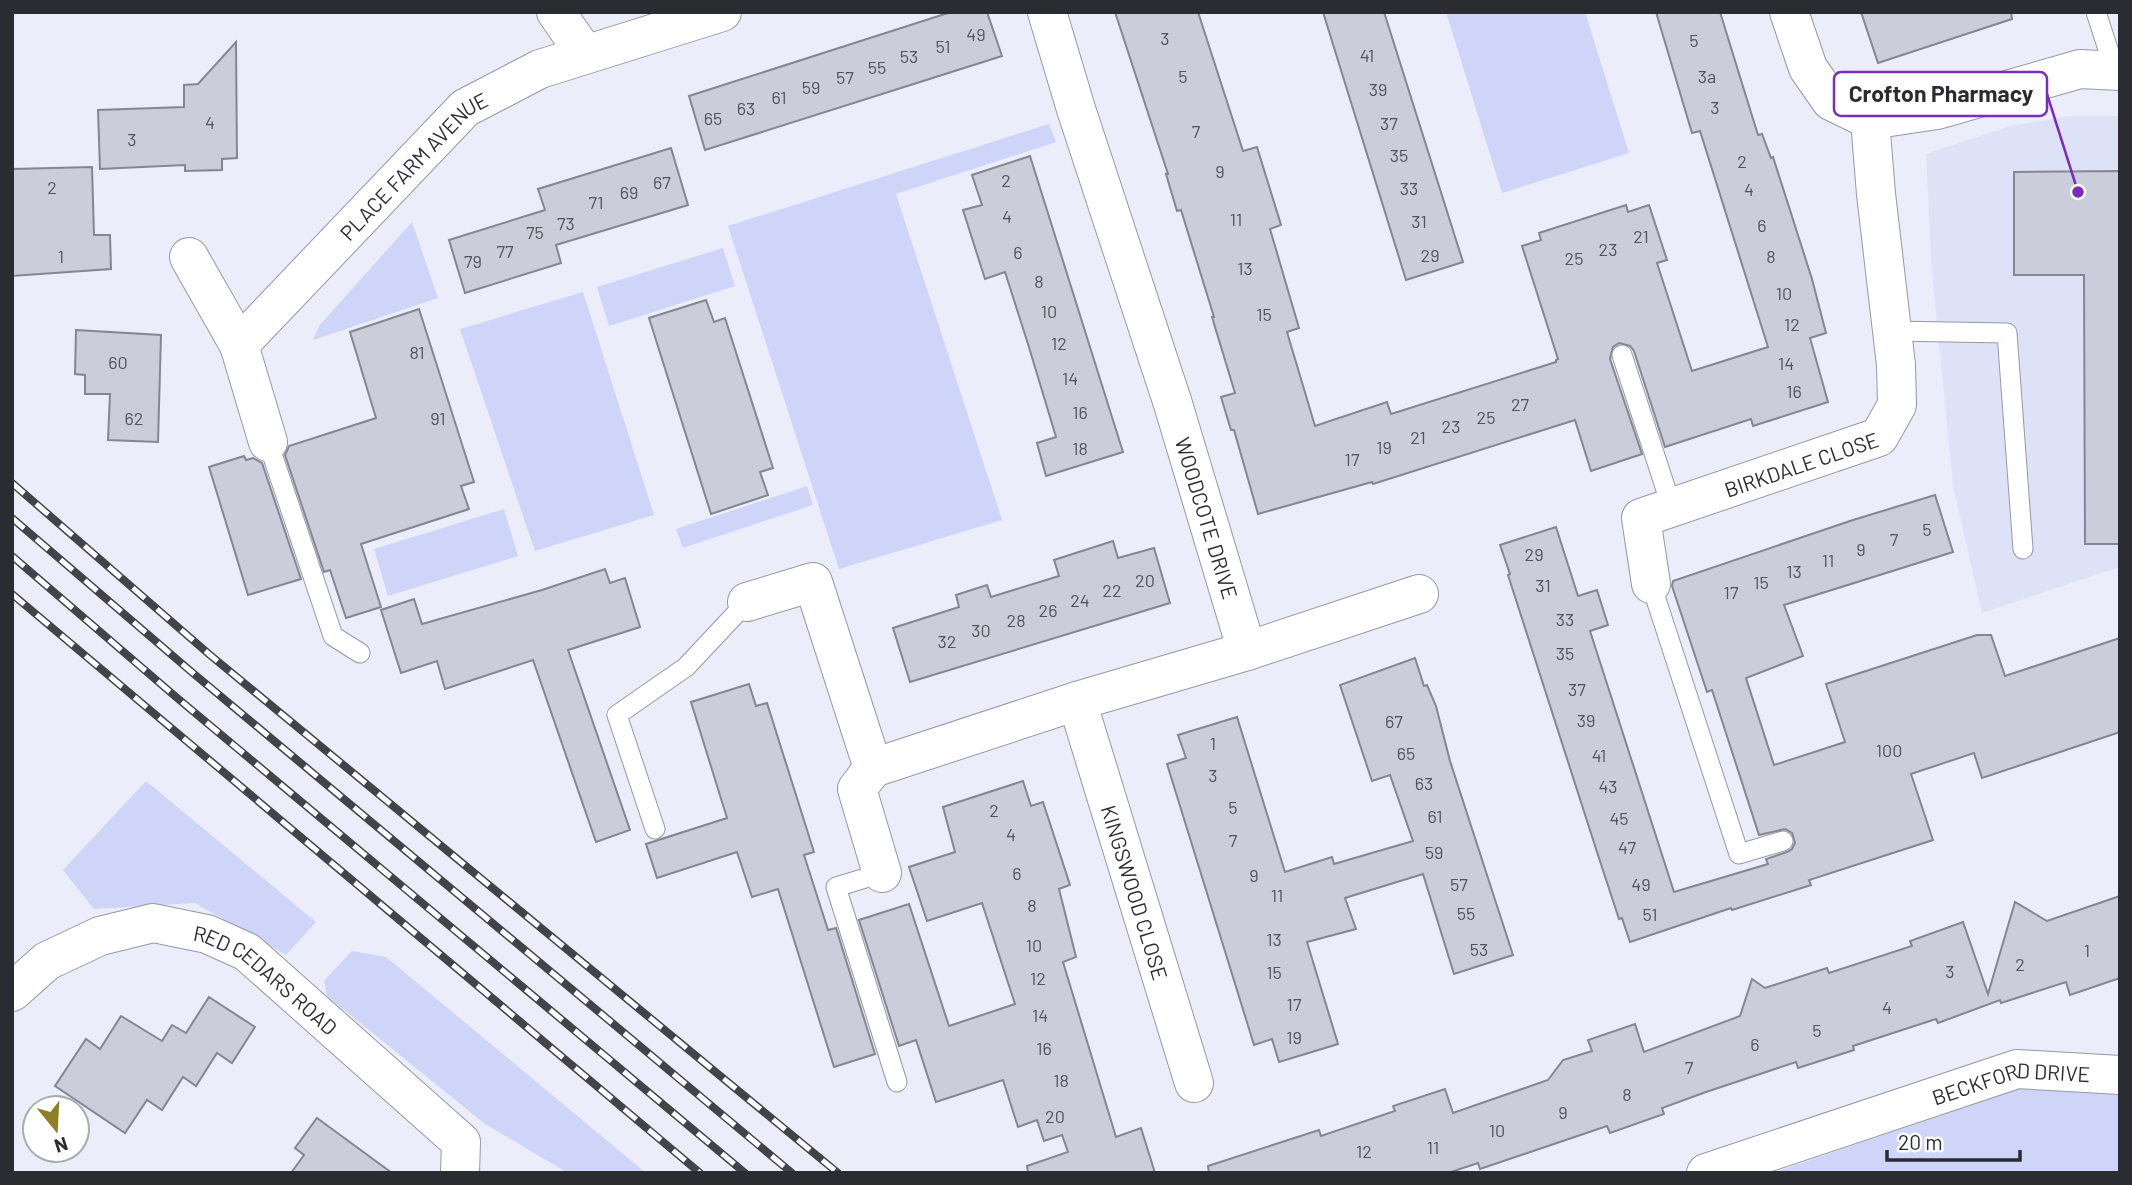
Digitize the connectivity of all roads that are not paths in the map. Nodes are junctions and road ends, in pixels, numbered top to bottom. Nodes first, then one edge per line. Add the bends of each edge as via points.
1 (556, 12) edge
2 (722, 12) edge
3 (1047, 12) edge
4 (1789, 12) edge
5 (2096, 12) edge
6 (585, 54) junction
7 (2118, 71) edge
8 (1870, 120) junction
9 (189, 257) dead end
10 (1891, 331) junction
11 (240, 345) junction
12 (1622, 355) dead end
13 (268, 442) joint
14 (1672, 508) junction
15 (2022, 549) dead end
16 (1651, 584) joint
17 (1419, 594) dead end
18 (747, 603) joint
19 (1247, 651) junction
20 (359, 653) dead end
21 (1077, 701) junction
22 (873, 768) junction
23 (655, 829) dead end
24 (1783, 841) dead end
25 (882, 873) joint
26 (12, 992) edge
27 (2120, 1075) edge
28 (897, 1082) dead end
29 (1194, 1083) dead end
30 (460, 1173) edge
31 (1706, 1173) edge

1 - 6 street
2 - 6 street, PLACE FARM AVENUE
3 - 19 street, WOODCOTE DRIVE
4 - 8 street via 1808,68 1831,102
5 - 7 lane
6 - 11 street, PLACE FARM AVENUE via 540,69 465,108
7 - 8 street via 2080,69 1937,110
8 - 10 street, BIRKDALE CLOSE
9 - 11 street
10 - 14 street, BIRKDALE CLOSE via 1898,405 1879,437
10 - 15 lane via 2007,333
11 - 13 street
12 - 14 lane
13 - 20 lane via 333,636
14 - 16 street, BIRKDALE CLOSE via 1641,518
16 - 24 lane via 1739,854
17 - 19 street
18 - 22 street via 813,582
18 - 23 lane via 687,667 617,715
19 - 21 street
21 - 22 street
21 - 29 street, KINGSWOOD CLOSE
22 - 25 street via 857,789
25 - 28 lane via 836,887
26 - 30 street, RED CEDARS ROAD via 47,961 100,936 153,923 207,934 247,952 461,1142
27 - 31 street, BECKFORD DRIVE via 2017,1069

